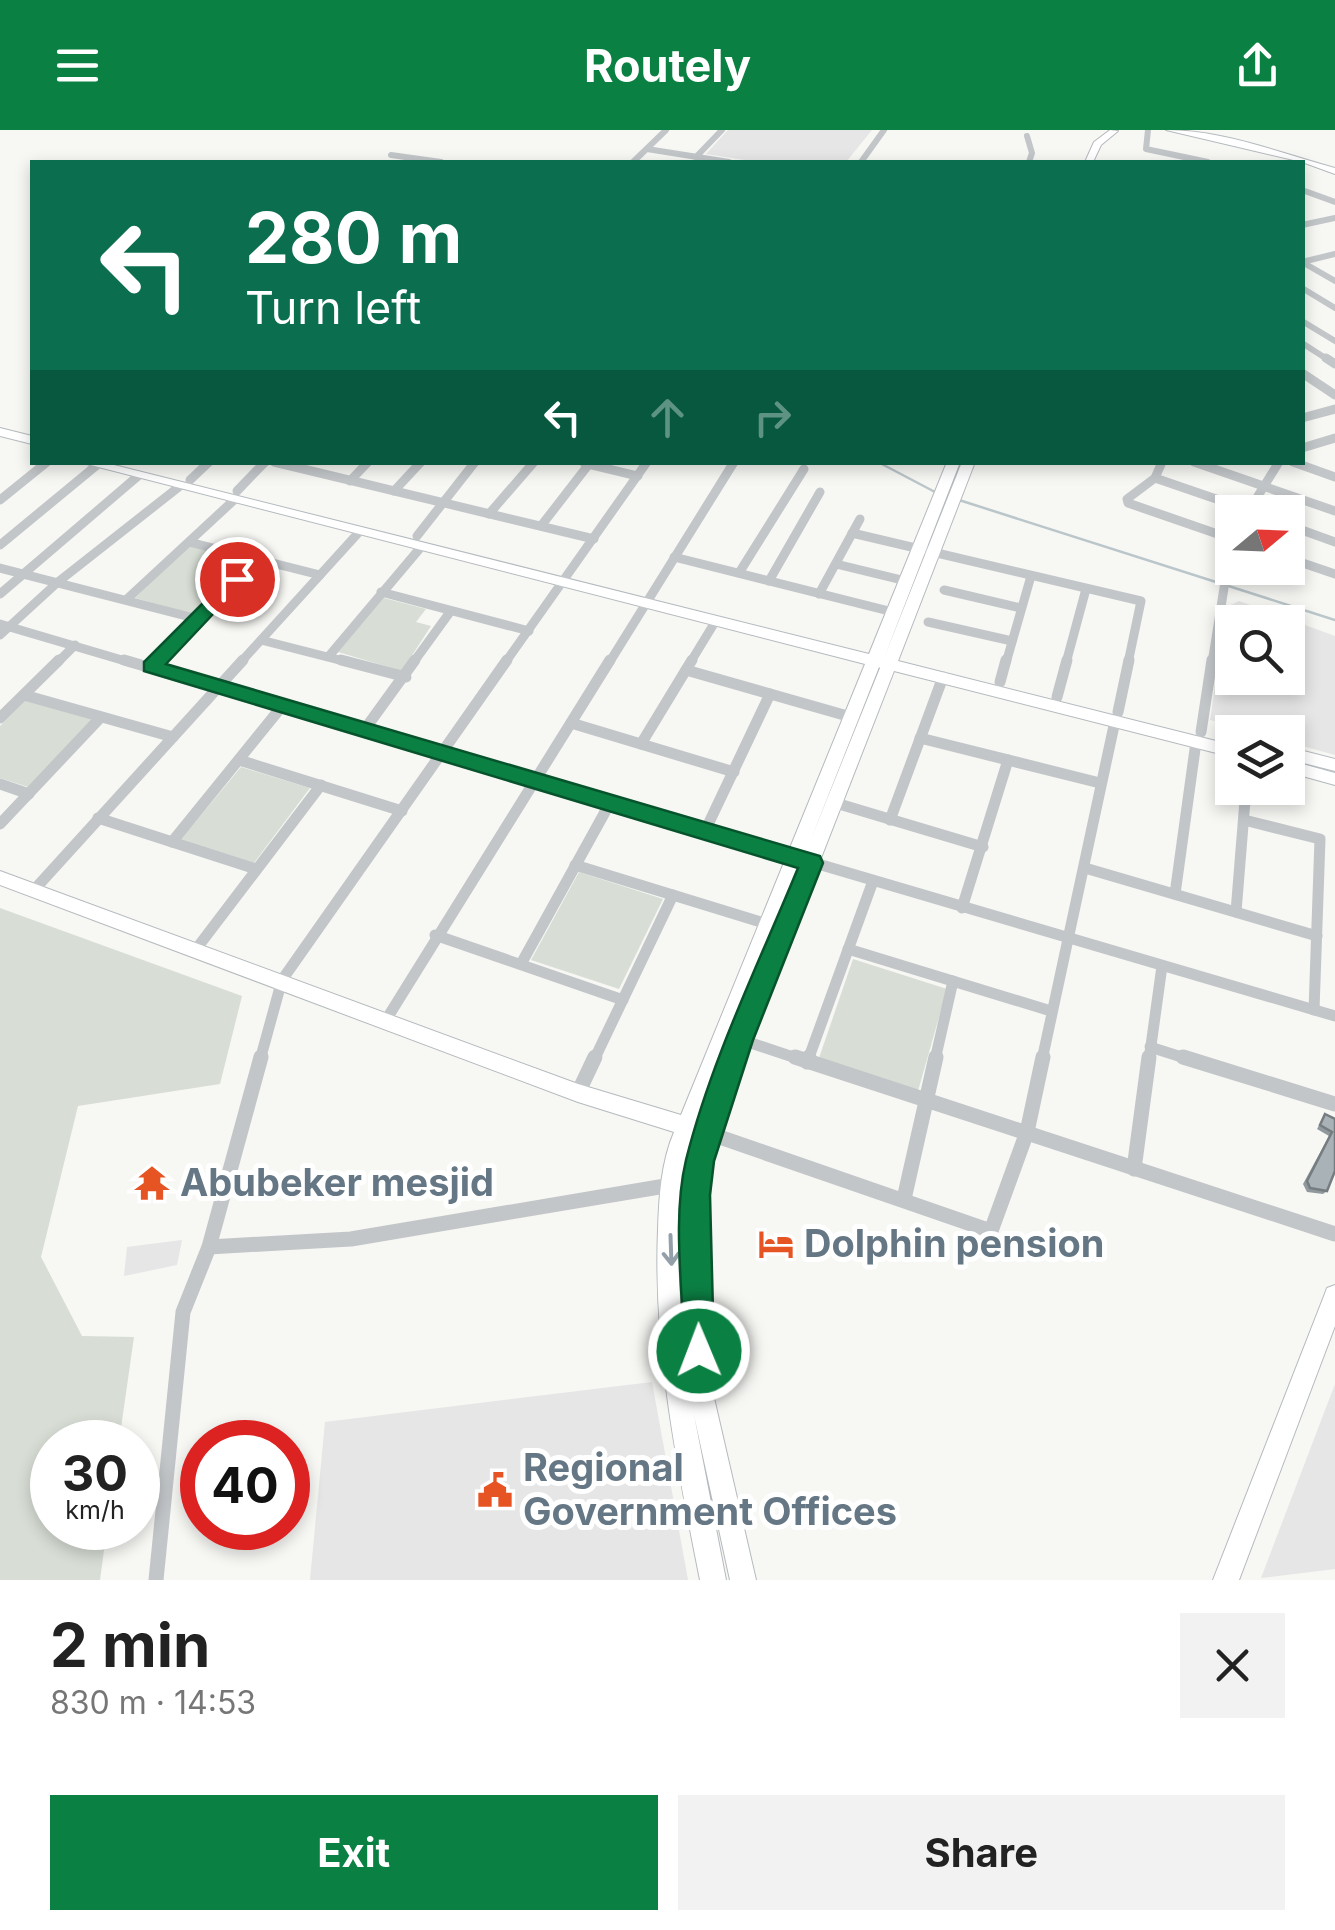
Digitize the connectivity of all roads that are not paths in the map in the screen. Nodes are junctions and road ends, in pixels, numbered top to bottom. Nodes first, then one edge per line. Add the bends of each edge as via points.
1 (666, 130) edge
2 (722, 130) edge
3 (884, 130) edge
4 (1117, 130) edge
5 (1150, 130) edge
6 (1170, 130) edge
7 (1093, 132) edge
8 (1027, 136) dead end
9 (1234, 144) junction
10 (646, 149) junction
11 (390, 155) dead end
12 (696, 157) junction
13 (1273, 159) edge
14 (426, 160) edge
15 (635, 160) edge
16 (716, 160) edge
17 (862, 160) edge
18 (1030, 160) edge
19 (1081, 160) edge
20 (1090, 160) edge
21 (1194, 160) edge
22 (1290, 160) edge
23 (1305, 164) edge
24 (1305, 164) edge
25 (1335, 173) edge
26 (1305, 191) edge
27 (1335, 202) edge
28 (1335, 218) edge
29 (1305, 222) edge
30 (1335, 254) edge
31 (1305, 261) edge
32 (1305, 264) edge
33 (1334, 279) edge
34 (1305, 291) edge
35 (1335, 308) edge
36 (1305, 323) edge
37 (1335, 341) edge
38 (1305, 345) edge
39 (1335, 364) edge
40 (1305, 375) edge
41 (1335, 378) edge
42 (1317, 383) junction
43 (1335, 395) edge
44 (1305, 407) edge
45 (1335, 409) edge
46 (1316, 415) junction
47 (1305, 417) edge
48 (1335, 438) edge
49 (0, 440) edge
50 (30, 440) edge
51 (1305, 447) edge
52 (30, 449) edge
53 (43, 465) edge
54 (90, 465) edge
55 (95, 465) edge
56 (131, 465) edge
57 (205, 465) edge
58 (262, 465) edge
59 (285, 465) edge
60 (314, 465) edge
61 (365, 465) edge
62 (418, 465) edge
63 (473, 465) edge
64 (531, 465) edge
65 (585, 465) edge
66 (594, 465) edge
67 (646, 465) edge
68 (732, 465) edge
69 (953, 465) edge
70 (967, 465) edge
71 (1161, 465) edge
72 (1213, 465) edge
73 (1278, 465) edge
74 (1301, 465) edge
75 (804, 469) dead end
76 (308, 471) junction
77 (138, 476) junction
78 (638, 476) junction
79 (1156, 478) junction
80 (1335, 478) edge
81 (350, 480) junction
82 (185, 482) junction
83 (1267, 488) junction
84 (394, 491) junction
85 (820, 492) dead end
86 (1262, 495) edge
87 (235, 496) junction
88 (948, 496) junction
89 (1215, 499) edge
90 (0, 500) edge
91 (443, 503) junction
92 (1335, 511) edge
93 (489, 514) junction
94 (860, 519) dead end
95 (541, 526) junction
96 (360, 531) junction
97 (1305, 531) edge
98 (1215, 532) edge
99 (852, 533) junction
100 (594, 538) junction
101 (419, 541) junction
102 (188, 542) junction
103 (1335, 542) edge
104 (0, 545) edge
105 (926, 551) junction
106 (674, 557) junction
107 (257, 559) junction
108 (836, 564) junction
109 (1305, 564) edge
110 (0, 568) edge
111 (739, 573) junction
112 (23, 574) junction
113 (1335, 574) edge
114 (320, 575) junction
115 (1032, 576) junction
116 (566, 578) junction
117 (769, 581) junction
118 (906, 581) junction
119 (58, 582) junction
120 (1224, 585) edge
121 (1086, 588) junction
122 (944, 590) dead end
123 (382, 592) junction
124 (0, 594) edge
125 (820, 594) junction
126 (127, 599) junction
127 (648, 599) junction
128 (1021, 608) junction
129 (450, 612) junction
130 (893, 612) junction
131 (198, 620) junction
132 (715, 622) junction
133 (928, 622) dead end
134 (3, 628) edge
135 (530, 631) junction
136 (262, 640) junction
137 (1012, 641) junction
138 (75, 645) junction
139 (329, 656) junction
140 (883, 658) junction
141 (152, 666) junction
142 (686, 670) junction
143 (406, 677) junction
144 (943, 677) junction
145 (1000, 682) junction
146 (219, 686) junction
147 (770, 694) junction
148 (24, 695) junction
149 (1058, 697) junction
150 (283, 705) junction
151 (102, 716) junction
152 (1117, 716) junction
153 (852, 717) junction
154 (0, 718) edge
155 (571, 723) junction
156 (365, 730) junction
157 (173, 737) junction
158 (1199, 737) junction
159 (920, 738) junction
160 (1215, 738) edge
161 (641, 744) junction
162 (1215, 744) edge
163 (442, 753) junction
164 (238, 760) junction
165 (1008, 760) junction
166 (1305, 761) edge
167 (1305, 768) edge
168 (734, 772) junction
169 (1334, 772) edge
170 (532, 780) junction
171 (1100, 783) junction
172 (0, 784) edge
173 (321, 785) junction
174 (30, 794) junction
175 (826, 801) junction
176 (610, 803) junction
177 (1245, 805) edge
178 (402, 811) junction
179 (98, 818) junction
180 (890, 820) junction
181 (1244, 820) junction
182 (0, 824) edge
183 (705, 831) junction
184 (172, 842) junction
185 (983, 847) junction
186 (803, 860) junction
187 (575, 866) junction
188 (1085, 868) junction
189 (256, 870) junction
190 (0, 878) edge
191 (873, 881) junction
192 (34, 890) junction
193 (1175, 894) junction
194 (673, 895) junction
195 (962, 908) junction
196 (1236, 912) junction
197 (767, 924) junction
198 (435, 935) junction
199 (1317, 936) junction
200 (1068, 937) junction
201 (197, 948) junction
202 (848, 950) junction
203 (520, 964) junction
204 (1162, 966) junction
205 (282, 980) junction
206 (953, 982) junction
207 (622, 1000) junction
208 (1314, 1010) junction
209 (1051, 1011) junction
210 (1335, 1016) edge
211 (386, 1020) junction
212 (731, 1037) junction
213 (1150, 1047) junction
214 (808, 1062) junction
215 (578, 1093) junction
216 (926, 1102) junction
217 (1335, 1104) edge
218 (683, 1129) junction
219 (1027, 1132) junction
220 (708, 1133) junction
221 (1134, 1169) junction
222 (670, 1185) junction
223 (904, 1200) junction
224 (1335, 1234) edge
225 (210, 1247) junction
226 (1335, 1296) edge
227 (694, 1423) junction
228 (156, 1580) edge
229 (713, 1580) edge
230 (742, 1580) edge
231 (1226, 1580) edge

1 - 10 street
2 - 12 street
3 - 17 street
4 - 7 street
4 - 20 street via 1097,144
5 - 9 street
5 - 21 street via 1145,153
6 - 9 street
7 - 19 street
8 - 18 street
9 - 13 street
9 - 22 street
10 - 12 street
10 - 15 street
11 - 14 street
12 - 16 street
23 - 25 street
24 - 25 street
26 - 27 street
28 - 29 street
30 - 31 street
32 - 33 street
34 - 35 street
36 - 37 street
38 - 39 street
40 - 42 street
41 - 42 street
42 - 43 street
44 - 46 street
45 - 46 street
46 - 47 street
48 - 51 street
49 - 50 street
49 - 52 street
53 - 90 street
54 - 104 street
55 - 77 street
56 - 82 street
57 - 82 street
58 - 87 street
59 - 76 street
60 - 76 street
61 - 81 street
62 - 84 street
63 - 91 street
64 - 93 street
65 - 95 street
66 - 78 street
67 - 78 street
68 - 106 street
69 - 88 street
70 - 88 street
71 - 79 street
72 - 83 street
73 - 83 street
74 - 80 street
75 - 111 street
76 - 81 street
77 - 82 street
77 - 112 street
78 - 100 street
79 - 89 street
79 - 98 street via 1128,503
81 - 84 street
82 - 87 street
82 - 119 street
83 - 86 street
83 - 92 street
84 - 91 street
85 - 117 street
87 - 96 street
87 - 101 street
87 - 102 street
88 - 105 street
91 - 93 street
91 - 101 street
93 - 95 street
94 - 99 street
95 - 100 street
96 - 101 street
96 - 114 street
97 - 103 street
99 - 105 street
99 - 108 street
100 - 116 street
101 - 116 street
101 - 123 street
102 - 107 street
102 - 126 street
105 - 115 street
105 - 118 street
105 - 140 street
106 - 111 street
106 - 127 street
107 - 114 street
107 - 131 street
108 - 118 street
108 - 125 street
109 - 113 street
110 - 112 street
111 - 117 street
112 - 119 street
112 - 124 street
114 - 136 street
115 - 121 street
115 - 128 street
116 - 127 street
116 - 135 street
117 - 125 street
118 - 130 street
119 - 126 street
119 - 134 street
120 - 158 street
121 - 149 street
121 - 152 street via 1142,601
122 - 128 street
123 - 129 street
123 - 139 street
125 - 130 street
126 - 131 street
127 - 132 street
127 - 140 street
127 - 155 street
128 - 137 street
129 - 135 street
129 - 143 street
130 - 140 street
131 - 141 street
132 - 140 street
132 - 142 street
133 - 137 street
134 - 138 street
135 - 163 street
136 - 139 street
136 - 146 street
137 - 145 street
138 - 141 street
138 - 148 street
139 - 143 street
140 - 144 street
140 - 145 street
140 - 153 street
140 - 175 street
141 - 146 street
142 - 147 street
142 - 161 street
143 - 156 street
144 - 152 street
144 - 159 street
145 - 149 street
146 - 150 street
146 - 157 street
147 - 153 street
147 - 168 street
148 - 151 street
148 - 154 street
149 - 152 street
150 - 156 street
150 - 164 street
151 - 157 street
151 - 174 street
152 - 158 street
152 - 171 street
153 - 175 street
155 - 161 street
155 - 170 street
156 - 163 street
157 - 179 street
158 - 160 street
158 - 162 street
158 - 193 street
159 - 165 street
159 - 180 street
161 - 168 street
163 - 170 street
163 - 178 street
164 - 173 street
164 - 184 street
165 - 171 street
165 - 185 street
166 - 169 street
167 - 169 street
168 - 183 street
170 - 176 street
170 - 198 street
171 - 188 street
172 - 174 street
173 - 178 street
173 - 189 street
174 - 182 street
175 - 180 street
175 - 186 street
176 - 183 street
176 - 187 street
177 - 181 street
178 - 205 street
179 - 184 street
179 - 192 street
180 - 185 street
181 - 196 street
181 - 199 street via 1320,839
183 - 186 street
184 - 189 street
185 - 195 street
186 - 191 street
186 - 197 street
186 - 212 street
187 - 194 street
187 - 203 street
188 - 193 street
188 - 200 street
189 - 201 street
190 - 192 street
191 - 195 street
191 - 202 street
192 - 201 street
193 - 196 street
194 - 197 street
194 - 207 street
195 - 200 street
196 - 199 street
197 - 212 street
198 - 203 street
198 - 211 street
199 - 208 street
200 - 204 street
200 - 209 street
201 - 205 street
202 - 206 street
202 - 214 street
203 - 207 street
204 - 208 street
204 - 213 street
205 - 211 street
205 - 225 street
206 - 209 street
206 - 216 street
207 - 215 street
208 - 210 street
209 - 219 street
211 - 215 street
212 - 214 street
212 - 218 street
212 - 220 street
213 - 217 street
213 - 221 street
214 - 216 street
215 - 218 street
216 - 219 street
216 - 223 street
218 - 220 street
218 - 222 street
219 - 221 street
219 - 223 street via 988,1234
220 - 223 street
220 - 227 street via 696,1195 700,1375
221 - 224 street
222 - 225 street via 351,1240
222 -> 227 street via 675,1382
225 - 228 street via 184,1312
226 - 231 street
227 - 229 street
227 - 230 street

